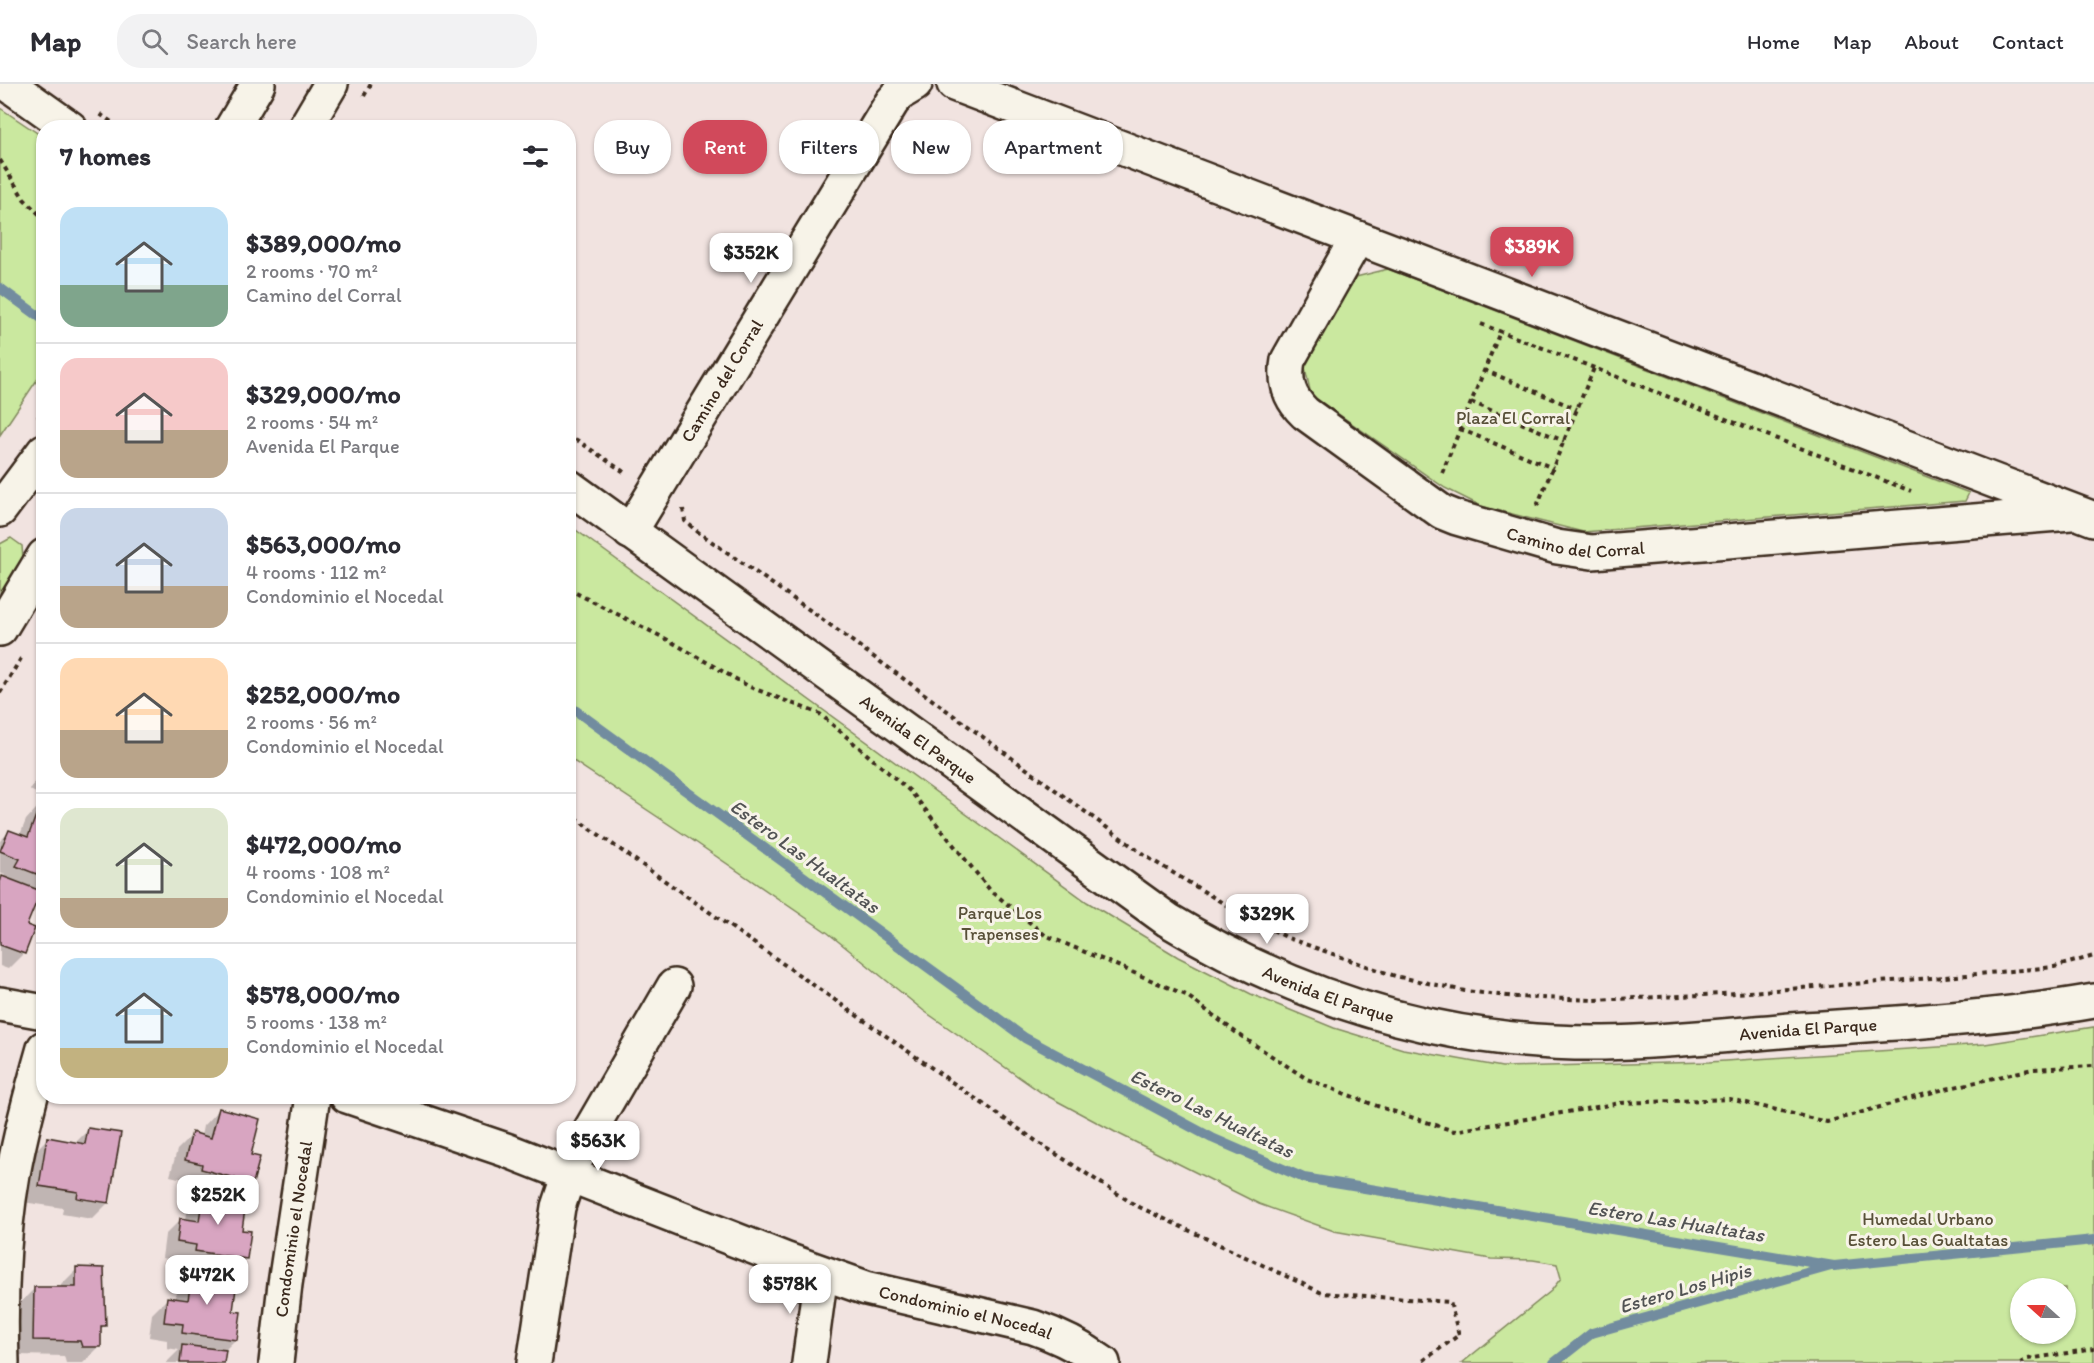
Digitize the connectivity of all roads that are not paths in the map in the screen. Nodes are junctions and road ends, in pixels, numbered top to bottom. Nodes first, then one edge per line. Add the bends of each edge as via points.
1 (8, 84) edge
2 (258, 84) edge
3 (332, 84) edge
4 (915, 84) edge
5 (954, 84) edge
6 (59, 120) edge
7 (237, 120) edge
8 (310, 120) edge
9 (1358, 238) junction
10 (36, 462) edge
11 (576, 492) edge
12 (0, 510) edge
13 (2086, 516) edge
14 (630, 532) junction
15 (36, 569) edge
16 (0, 629) edge
17 (674, 986) dead end
18 (2094, 1001) edge
19 (0, 1003) edge
20 (36, 1010) edge
21 (36, 1076) edge
22 (312, 1104) edge
23 (372, 1104) edge
24 (569, 1174) junction
25 (821, 1273) junction
26 (2, 1363) edge
27 (276, 1363) edge
28 (534, 1363) edge
29 (809, 1363) edge
30 (1103, 1363) edge

1 - 6 street
2 - 7 street
3 - 8 street
4 - 14 street, Camino del Corral via 892,102 669,497
5 - 9 street, Camino del Corral
9 - 13 street, Camino del Corral
9 - 13 street, Camino del Corral via 1288,360 1290,395 1305,413 1430,504 1456,518 1574,551 1592,552
10 - 12 street
11 - 14 street, Avenida El Parque
14 - 18 street, Avenida El Parque via 1168,920 1247,964 1335,1000 1403,1020 1481,1035 1605,1043 1972,1017
15 - 16 street
17 - 24 street
19 - 20 street
21 - 26 street via 6,1223
22 - 27 street, Condominio el Nocedal
23 - 24 street, Condominio el Nocedal
24 - 25 street, Condominio el Nocedal
24 - 28 street via 556,1215
25 - 29 street
25 - 30 street, Condominio el Nocedal via 911,1300 1033,1327 1086,1350

